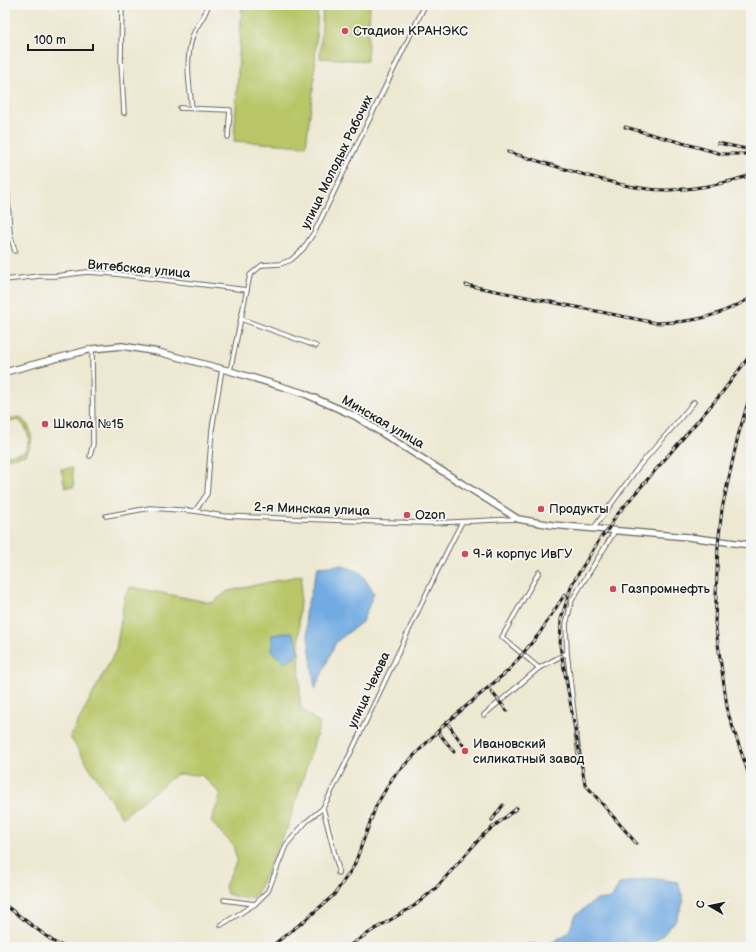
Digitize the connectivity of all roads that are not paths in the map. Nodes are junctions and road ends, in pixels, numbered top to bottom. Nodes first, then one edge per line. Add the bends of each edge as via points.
1 (6, 5) edge
2 (122, 5) edge
3 (208, 5) edge
4 (425, 5) edge
5 (5, 25) edge
6 (6, 81) edge
7 (180, 108) dead end
8 (192, 108) junction
9 (124, 113) dead end
10 (5, 131) edge
11 (228, 137) dead end
12 (6, 185) edge
13 (5, 234) edge
14 (10, 234) junction
15 (15, 251) dead end
16 (5, 280) edge
17 (247, 290) junction
18 (241, 319) junction
19 (316, 346) dead end
20 (92, 349) junction
21 (222, 369) junction
22 (230, 371) junction
23 (5, 372) edge
24 (694, 402) dead end
25 (90, 456) dead end
26 (195, 512) junction
27 (106, 516) dead end
28 (518, 519) junction
29 (462, 522) junction
30 (592, 529) junction
31 (615, 531) junction
32 (751, 545) edge
33 (539, 572) dead end
34 (567, 653) junction
35 (539, 668) junction
36 (484, 715) dead end
37 (579, 756) dead end
38 (323, 808) junction
39 (338, 873) dead end
40 (224, 900) dead end
41 (254, 904) junction
42 (220, 925) dead end

1 - 5 street
2 - 9 street via 121,60
3 - 8 street via 189,47 188,78
4 - 17 street, улица Молодых Рабочих via 315,231 303,249 291,260 280,264 262,265 250,275
5 - 6 street
6 - 10 street
7 - 8 street
8 - 11 street via 230,110
10 - 12 street
12 - 14 street
13 - 14 street
14 - 15 street
16 - 17 street, Витебская улица via 87,272
17 - 18 street, улица Молодых Рабочих
18 - 19 street
18 - 22 street, улица Молодых Рабочих
20 - 21 main road, Минская улица via 122,346 158,352
20 - 23 main road, Минская улица
20 - 25 street via 93,444
21 - 22 main road, Минская улица
21 - 26 street via 212,429 207,494
22 - 28 main road, Минская улица via 302,393 355,416
24 - 30 street via 639,466
26 - 27 street, 2-я Минская улица via 150,508
26 - 29 street, 2-я Минская улица via 223,516
28 - 29 street, 2-я Минская улица
28 - 30 main road, Минская улица
29 - 38 street, улица Чехова
30 - 31 main road, Минская улица
31 - 32 main road, Минская улица
31 - 34 street via 572,600 566,624
33 - 35 street via 502,637
34 - 35 street
34 - 37 street
35 - 36 street
38 - 39 street
38 - 41 street via 306,822 286,845 268,891
40 - 41 street
41 - 42 street

